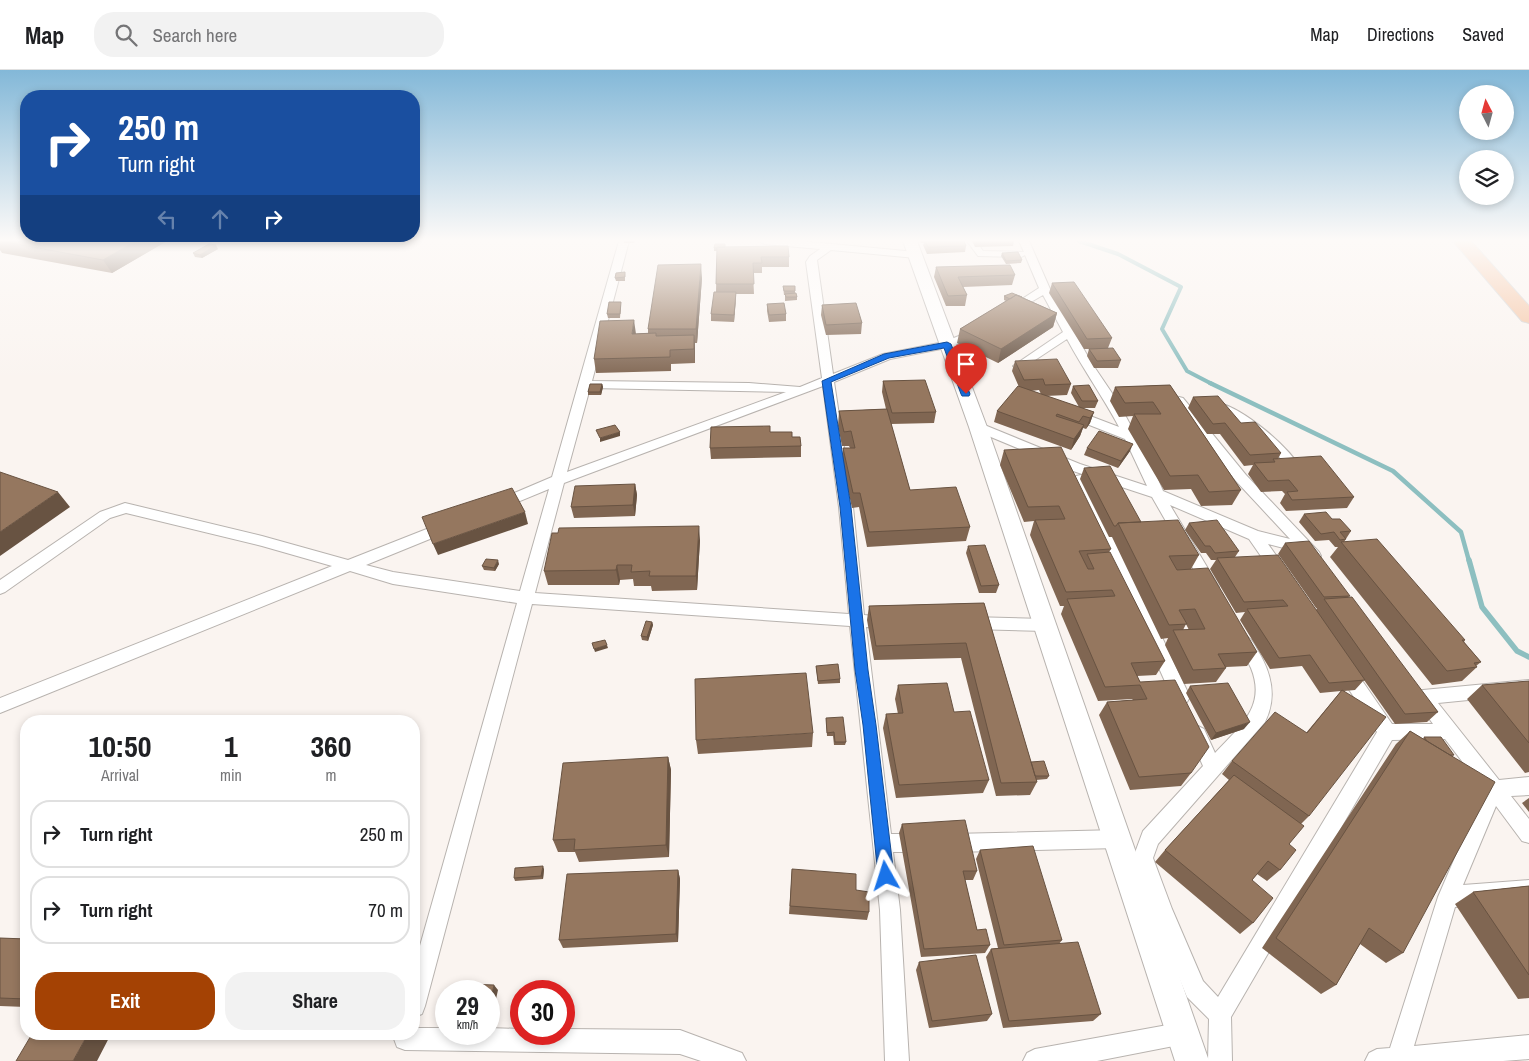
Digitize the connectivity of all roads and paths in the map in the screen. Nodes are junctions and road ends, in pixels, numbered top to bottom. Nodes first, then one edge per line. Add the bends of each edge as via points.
1 (611, 287) edge
2 (814, 287) edge
3 (927, 287) edge
4 (1502, 287) edge
5 (1045, 289) joint
6 (1004, 314) edge
7 (1529, 317) edge
8 (989, 324) edge
9 (1070, 333) junction
10 (947, 344) junction
11 (1019, 366) edge
12 (827, 381) junction
13 (584, 384) junction
14 (803, 390) junction
15 (1112, 402) junction
16 (1131, 402) edge
17 (1059, 409) edge
18 (978, 427) junction
19 (1130, 436) junction
20 (1075, 467) junction
21 (1278, 475) edge
22 (1260, 476) edge
23 (1241, 478) junction
24 (558, 480) junction
25 (1157, 494) junction
26 (486, 510) edge
27 (459, 521) edge
28 (1254, 535) junction
29 (1309, 550) junction
30 (351, 566) junction
31 (1321, 566) edge
32 (1288, 584) edge
33 (0, 588) edge
34 (526, 598) junction
35 (1218, 599) edge
36 (857, 622) junction
37 (906, 622) edge
38 (956, 623) edge
39 (1045, 625) junction
40 (1237, 630) edge
41 (1337, 658) edge
42 (1411, 682) edge
43 (1529, 687) edge
44 (1423, 697) junction
45 (0, 706) edge
46 (1449, 731) junction
47 (1387, 732) junction
48 (1214, 768) junction
49 (1529, 786) edge
50 (1494, 789) junction
51 (1529, 834) edge
52 (1118, 839) junction
53 (882, 843) junction
54 (1529, 890) edge
55 (1448, 897) junction
56 (420, 984) edge
57 (1168, 986) junction
58 (1195, 989) junction
59 (1220, 1015) junction
60 (1184, 1033) junction
61 (420, 1039) edge
62 (1529, 1047) edge
63 (1387, 1060) edge
64 (734, 1061) edge
65 (897, 1061) edge
66 (1035, 1061) edge
67 (1192, 1061) edge
68 (1220, 1061) edge

1 - 13 street
2 - 12 street
3 - 10 main road
4 - 7 highway
5 - 6 street
5 - 9 street
8 - 10 street via 962,340
9 - 11 street
9 - 15 street
10 - 12 street via 887,356
10 - 18 main road
12 - 14 street
12 - 36 street via 846,507
13 - 14 street
13 - 24 street
14 - 24 street
15 - 16 street
15 - 19 street
17 - 19 street
18 - 20 street
18 - 39 main road
19 - 25 street
20 - 25 street
20 - 48 street
21 - 23 street via 1294,473 1295,468 1242,419 1226,410 1198,402 1174,401
22 - 23 street
23 - 29 street
24 - 26 street
24 - 34 street
25 - 28 street
25 - 35 street
27 - 30 street
28 - 29 street
28 - 32 street
29 - 31 street
30 - 33 street via 126,508 105,514
30 - 34 street via 393,578
30 - 45 street
34 - 36 street
34 - 56 street
36 - 37 street
36 - 53 street
38 - 39 street
39 - 52 main road
40 - 48 street via 1264,676 1264,701 1259,717
41 - 47 street
42 - 44 street
43 - 44 street
44 - 46 street
46 - 47 street
46 - 50 street
47 - 59 street
48 - 58 street via 1150,838 1144,858
49 - 50 street
50 - 51 street
50 - 55 street
52 - 53 street
52 - 57 main road
53 - 65 street via 890,910
54 - 55 street
55 - 63 street
57 - 58 street
57 - 60 main road
58 - 59 street
59 - 68 street
60 - 66 street
60 - 67 main road
61 - 64 street via 680,1042
62 - 63 street

